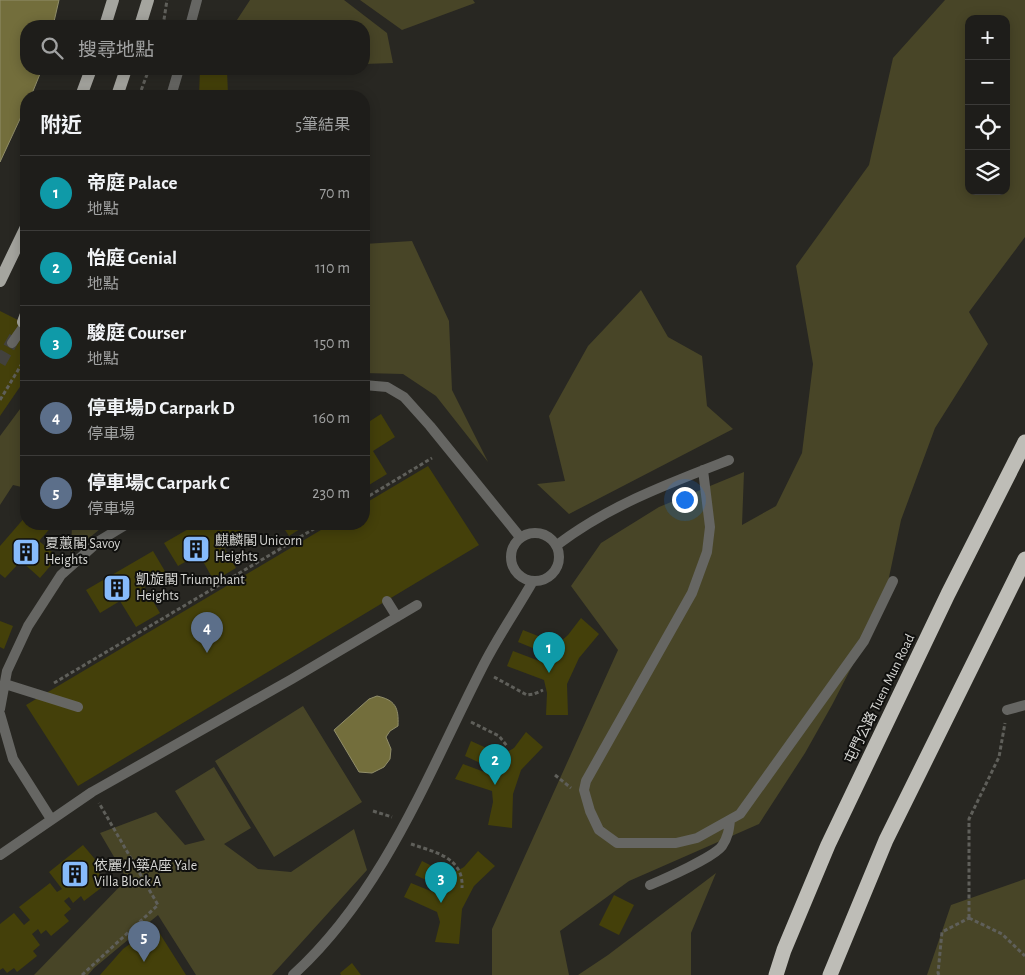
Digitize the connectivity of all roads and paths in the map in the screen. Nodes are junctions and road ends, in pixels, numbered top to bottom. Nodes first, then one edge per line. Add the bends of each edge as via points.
1 (114, 0) edge
2 (148, 0) edge
3 (167, 0) edge
4 (197, 0) edge
5 (107, 20) edge
6 (142, 20) edge
7 (164, 20) edge
8 (192, 20) edge
9 (89, 75) edge
10 (124, 75) edge
11 (147, 75) edge
12 (177, 75) edge
13 (83, 90) edge
14 (119, 90) edge
15 (141, 90) edge
16 (173, 90) edge
17 (20, 240) edge
18 (0, 281) edge
19 (20, 329) edge
20 (12, 343) tunnel mouth
21 (20, 367) edge
22 (370, 386) edge
23 (0, 400) edge
24 (1025, 442) edge
25 (432, 458) dead end
26 (729, 460) dead end
27 (703, 470) junction
28 (370, 495) edge
29 (118, 530) edge
30 (312, 530) edge
31 (520, 537) junction
32 (557, 545) junction
33 (1025, 559) edge
34 (533, 581) junction
35 (893, 581) dead end
36 (387, 601) dead end
37 (417, 605) dead end
38 (397, 618) junction
39 (489, 674) dead end
40 (5, 684) junction
41 (52, 684) dead end
42 (543, 690) dead end
43 (1025, 705) edge
44 (78, 707) dead end
45 (0, 709) edge
46 (1007, 710) joint
47 (0, 714) edge
48 (467, 720) dead end
49 (507, 746) dead end
50 (92, 792) junction
51 (373, 811) dead end
52 (51, 819) junction
53 (397, 819) dead end
54 (730, 820) junction
55 (406, 843) dead end
56 (0, 854) edge
57 (650, 885) dead end
58 (462, 888) dead end
59 (969, 918) junction
60 (1025, 956) edge
61 (82, 975) edge
62 (294, 975) edge
63 (776, 975) edge
64 (830, 975) edge
65 (939, 975) edge

1 - 5 main road
2 - 6 main road
3 - 7 path
4 - 8 lane
9 - 13 main road
10 - 14 main road
11 - 15 path
12 - 16 lane
17 - 18 main road
19 - 20 lane
21 - 23 path
22 - 31 lane via 387,387 404,397
24 - 63 highway, 屯門公路 Tuen Mun Road via 828,845
25 - 28 path
26 - 27 lane
27 - 32 lane via 640,495 579,528
27 - 54 lane via 710,527 707,552 692,593 586,781 584,790 599,830 617,843 676,843 697,838
29 - 40 lane via 99,541 61,575 28,626 7,670
30 - 41 path
31 - 32 lane via 536,532 544,534
31 - 34 lane via 512,549 511,564 519,576
32 - 34 lane via 558,567 548,578
33 - 64 highway via 886,840
34 - 62 lane via 482,668 432,773 361,898 317,954
35 - 54 lane via 864,641 740,814
36 - 38 lane
37 - 38 lane
38 - 50 lane
39 - 42 path via 527,695
40 - 44 lane
40 - 45 lane
43 - 46 lane
46 - 59 path via 999,757 969,819
47 - 52 lane via 13,759
48 - 49 path via 499,736
50 - 52 lane
50 - 61 path via 158,905
51 - 53 path
52 - 56 lane
54 - 57 lane via 729,831 721,847
55 - 58 path via 448,857 456,866
59 - 60 path via 1002,934
59 - 65 path via 942,932

